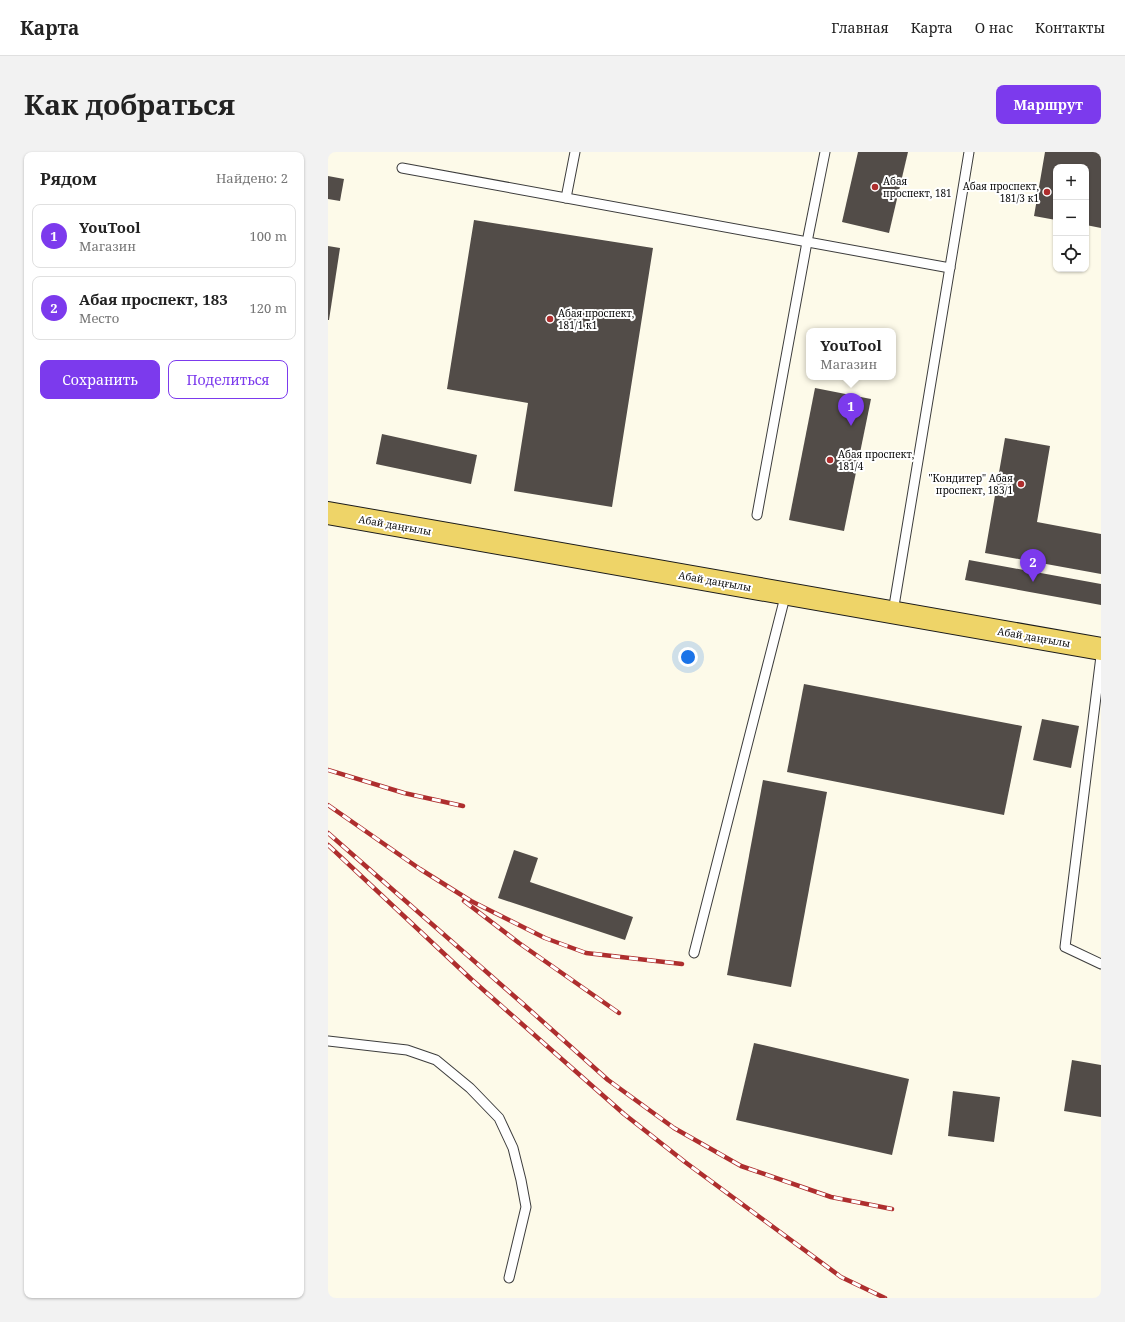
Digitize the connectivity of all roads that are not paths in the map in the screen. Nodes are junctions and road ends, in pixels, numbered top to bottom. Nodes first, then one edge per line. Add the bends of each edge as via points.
1 (575, 152) edge
2 (825, 152) edge
3 (969, 152) edge
4 (402, 168) dead end
5 (566, 198) junction
6 (807, 242) junction
7 (950, 268) junction
8 (328, 513) edge
9 (756, 515) dead end
10 (786, 593) junction
11 (893, 612) junction
12 (1101, 649) edge
13 (1101, 656) edge
14 (694, 953) dead end
15 (1101, 964) edge
16 (328, 1042) edge
17 (508, 1278) dead end

1 - 5 lane
2 - 6 lane
3 - 7 lane
4 - 5 lane
5 - 6 lane
6 - 7 lane
6 - 9 lane
7 - 11 lane
8 - 10 main road, Абай даңғылы
10 - 11 main road, Абай даңғылы
10 - 14 lane
11 - 12 main road, Абай даңғылы
13 - 15 lane via 1065,947
16 - 17 lane via 407,1050 436,1060 470,1088 499,1118 513,1148 526,1207

